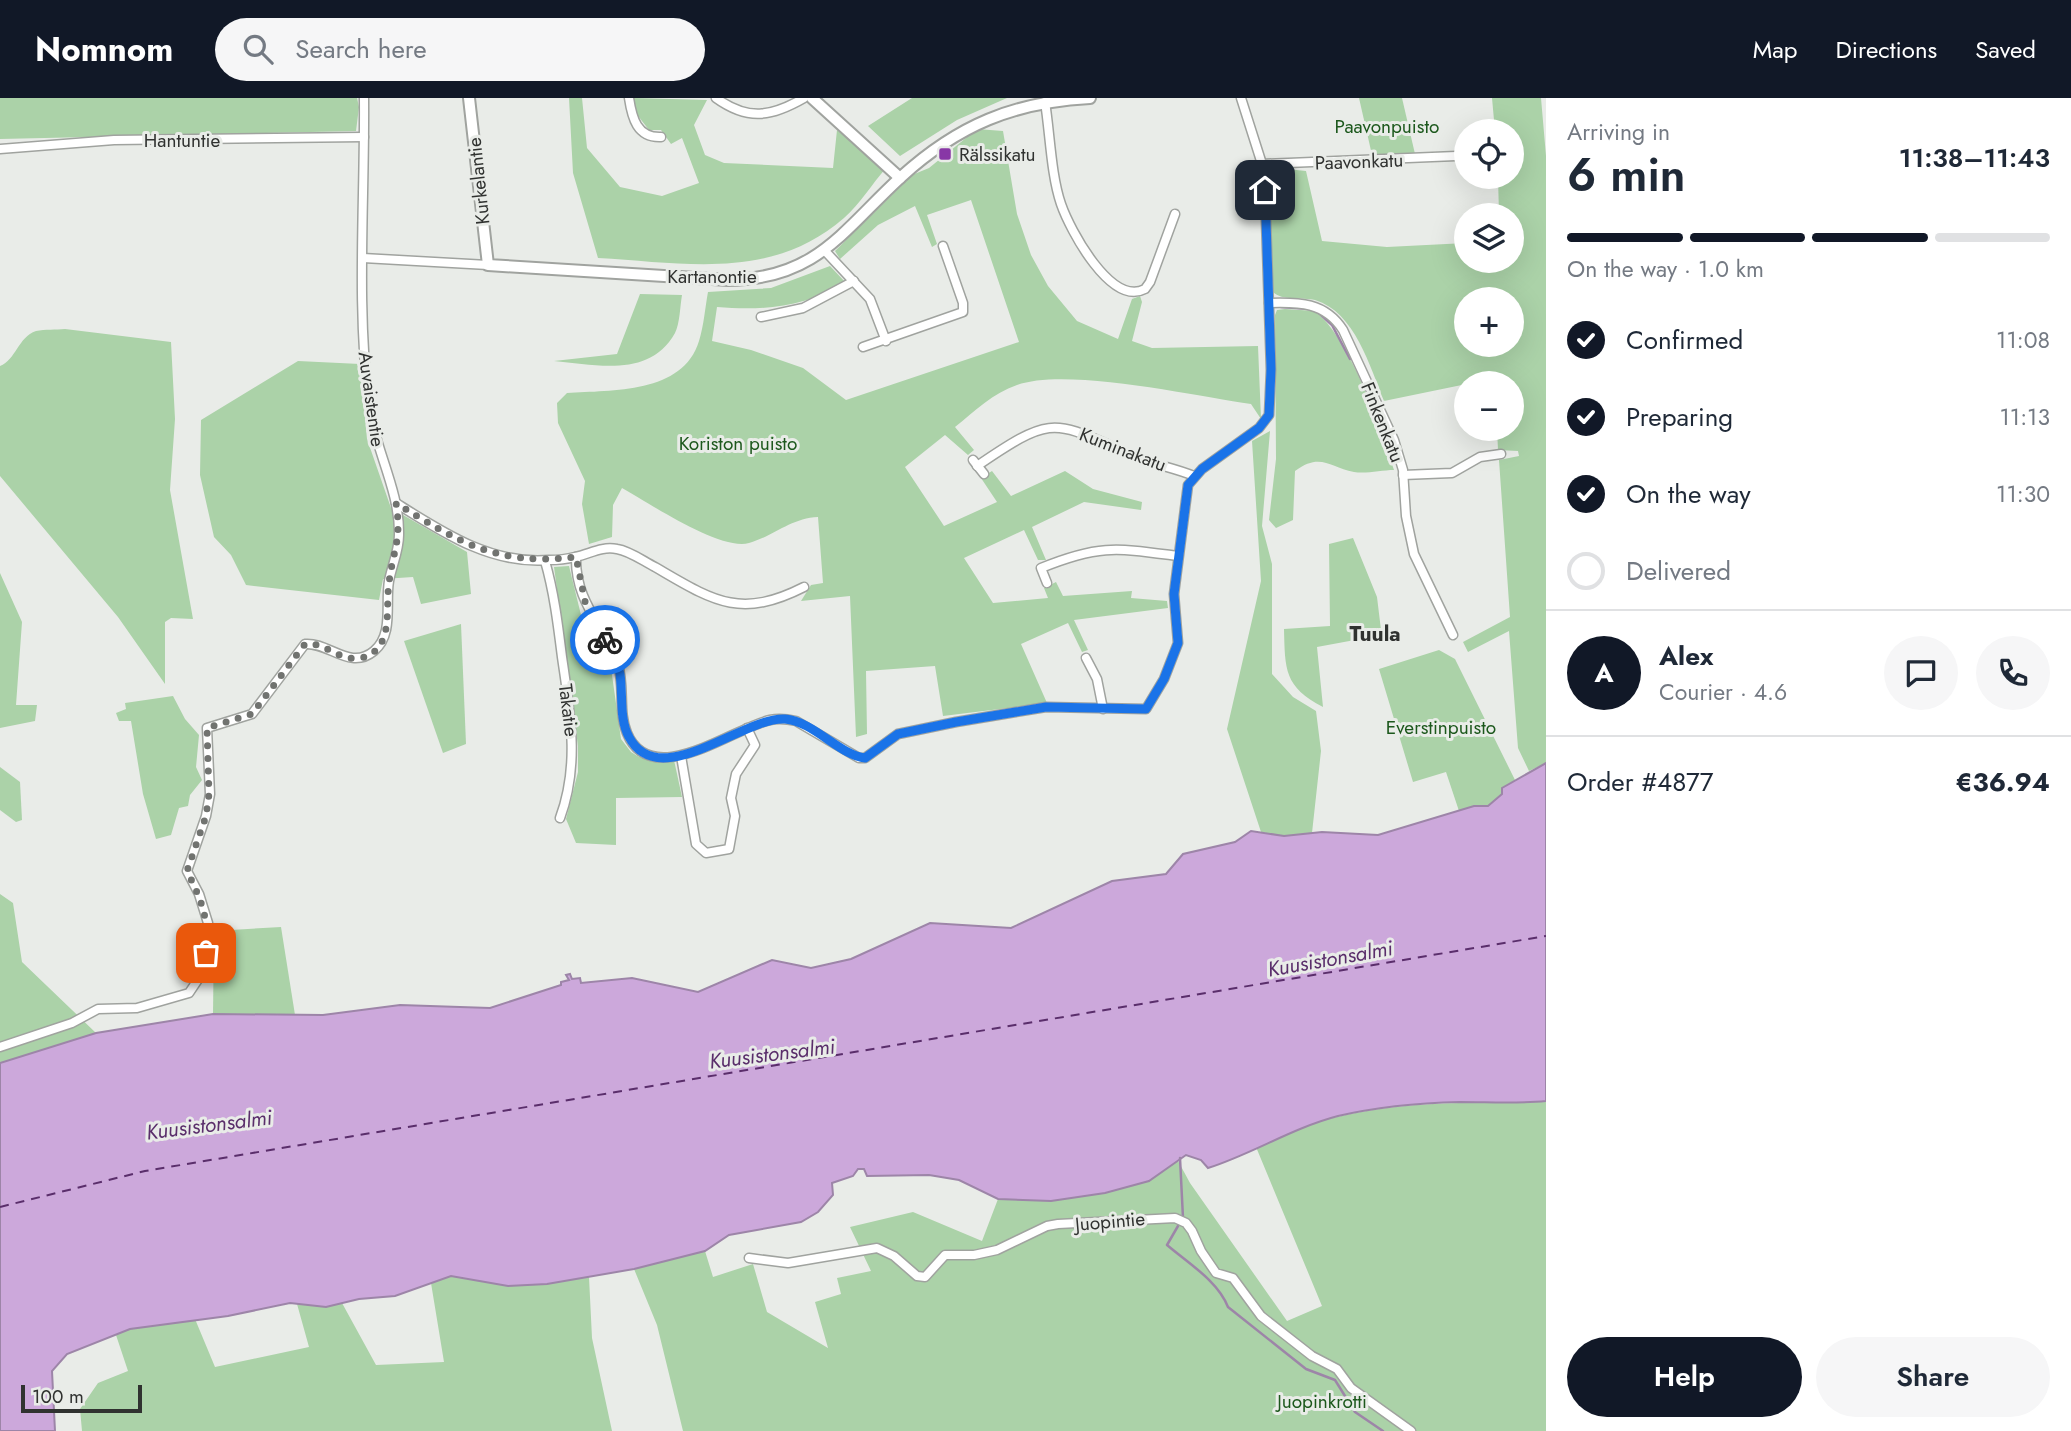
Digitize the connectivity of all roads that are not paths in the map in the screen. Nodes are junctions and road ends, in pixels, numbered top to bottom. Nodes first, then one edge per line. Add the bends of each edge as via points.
1 (364, 98) edge
2 (469, 98) edge
3 (629, 98) edge
4 (716, 98) edge
5 (804, 98) edge
6 (811, 98) edge
7 (1090, 98) edge
8 (1241, 98) edge
9 (1045, 102) junction
10 (364, 137) junction
11 (661, 137) dead end
12 (0, 149) edge
13 (1454, 156) edge
14 (1262, 164) junction
15 (900, 178) junction
16 (1175, 214) dead end
17 (943, 246) dead end
18 (824, 251) junction
19 (363, 258) junction
20 (488, 265) junction
21 (854, 281) junction
22 (1269, 303) junction
23 (761, 317) dead end
24 (886, 341) junction
25 (863, 347) dead end
26 (1501, 454) dead end
27 (984, 474) dead end
28 (1403, 475) junction
29 (1194, 476) junction
30 (396, 503) junction
31 (1178, 556) junction
32 (576, 557) junction
33 (545, 561) junction
34 (1047, 583) dead end
35 (804, 587) dead end
36 (1453, 635) dead end
37 (1086, 658) dead end
38 (1103, 709) junction
39 (747, 728) junction
40 (681, 756) junction
41 (560, 818) dead end
42 (0, 1047) edge
43 (749, 1258) dead end
44 (1411, 1431) edge

1 - 10 street, Auvaistentie
2 - 20 street, Kurkelantie
3 - 11 street via 640,131
4 - 5 street via 735,110 761,116
6 - 15 street
7 - 9 street, Kartanontie
8 - 14 street
9 - 15 street, Kartanontie via 1012,109 964,130
9 - 16 street via 1061,205 1110,284 1128,292 1145,289
10 - 12 street, Hantuntie via 114,140
10 - 19 street, Auvaistentie
13 - 14 street, Paavonkatu
14 - 22 street
15 - 18 street, Kartanontie
17 - 24 street via 963,312
18 - 20 street, Kartanontie via 785,270 746,279
18 - 21 street
19 - 20 street, Kartanontie
19 - 30 street, Auvaistentie via 370,409
21 - 23 street via 803,308
21 - 24 street via 874,307
22 - 28 street, Finkenkatu via 1312,304 1338,322 1386,421
22 - 29 street via 1269,415 1259,428
24 - 25 street
26 - 28 street via 1480,457 1452,473
27 - 29 street, Kuminakatu via 975,463 1035,430 1056,427
28 - 36 street, Finkenkatu via 1414,554
29 - 31 street via 1184,499
30 - 33 street via 475,548
30 - 42 street, Auvaistentie via 399,534 389,580 386,631 373,652 348,658 315,643 305,644 252,714 207,728 206,816 187,871 208,923 202,978 189,993 137,1008 98,1009 72,1023
31 - 34 street via 1095,549 1041,568
31 - 38 street via 1174,605 1178,643 1164,679 1146,709
32 - 33 street
32 - 35 street via 604,548 623,550 730,604 766,601
32 - 40 street via 587,611 618,664 628,735 645,753
33 - 41 street, Takatie via 574,746 568,798
37 - 38 street via 1097,679
38 - 39 street via 1046,707 941,725 898,734 865,758 796,721 768,720
39 - 40 street
39 - 40 street via 755,746 736,774 729,849 706,852 696,844
43 - 44 street, Juopintie via 788,1263 877,1248 925,1277 945,1255 998,1250 1047,1226 1175,1218 1192,1231 1216,1273 1233,1278 1261,1316

